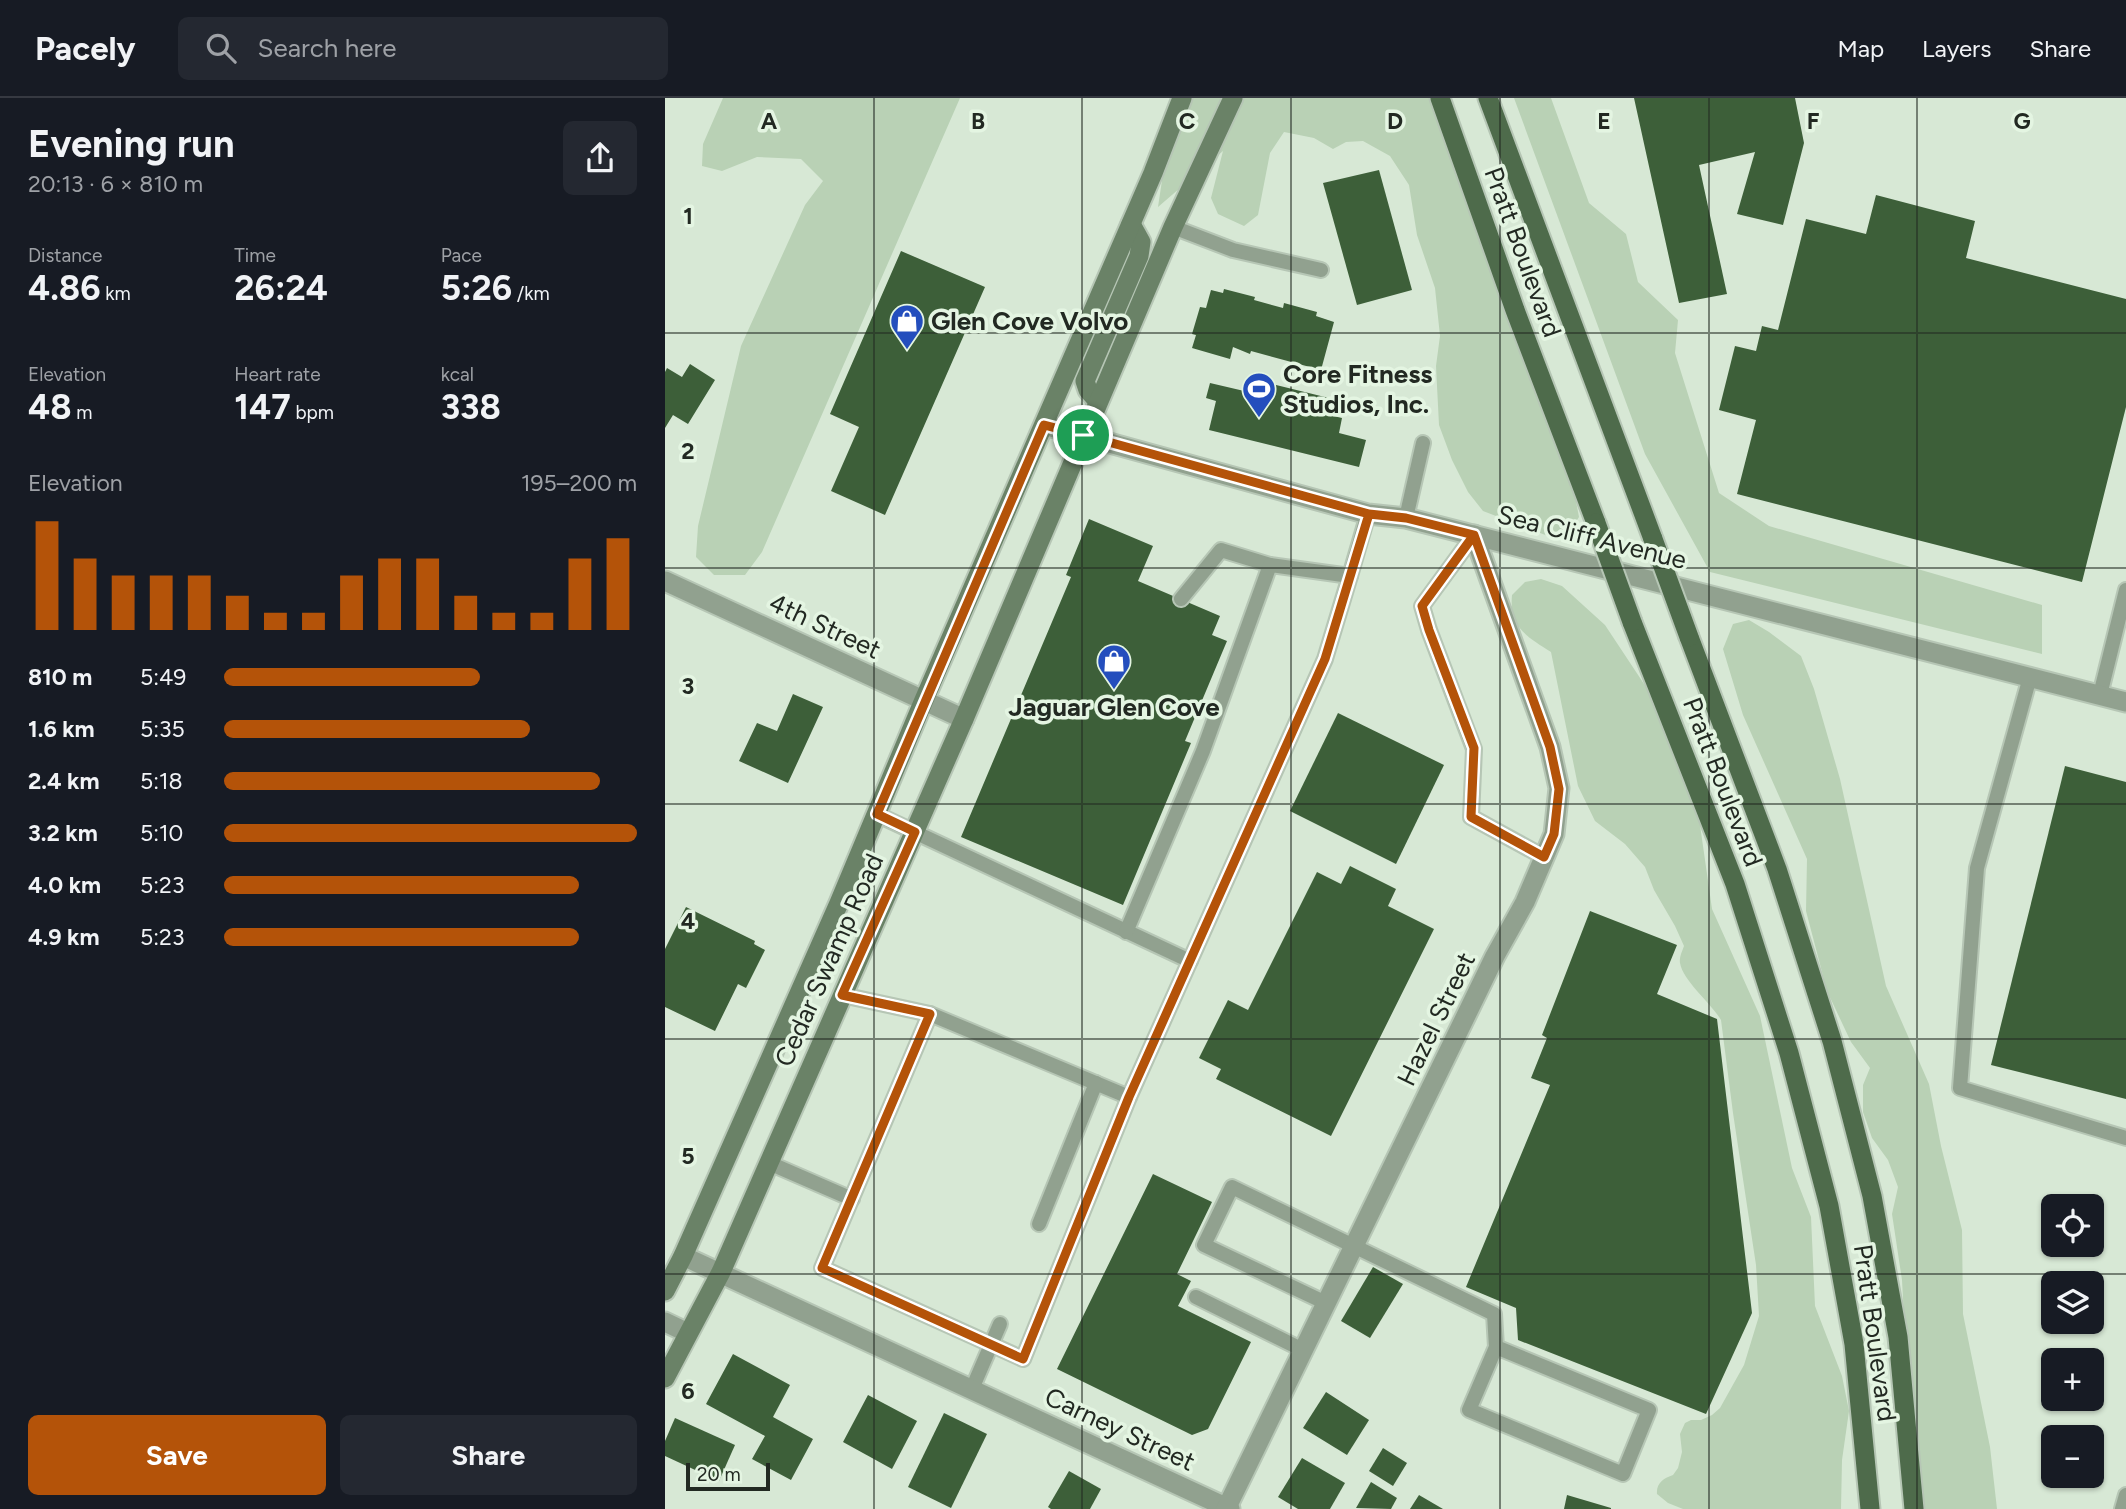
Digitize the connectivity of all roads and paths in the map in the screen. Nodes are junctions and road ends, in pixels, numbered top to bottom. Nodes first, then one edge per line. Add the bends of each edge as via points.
1 (1182, 98) edge
2 (1233, 98) edge
3 (1440, 98) edge
4 (1488, 98) edge
5 (1131, 224) junction
6 (1173, 227) junction
7 (1321, 270) dead end
8 (1098, 401) junction
9 (1044, 425) junction
10 (1083, 435) junction
11 (1423, 443) dead end
12 (1369, 514) junction
13 (1406, 518) junction
14 (1474, 535) junction
15 (1270, 565) junction
16 (1350, 576) junction
17 (665, 581) edge
18 (2126, 590) edge
19 (1181, 599) dead end
20 (2031, 677) junction
21 (2100, 695) junction
22 (924, 700) junction
23 (2126, 702) edge
24 (964, 719) junction
25 (877, 814) junction
26 (915, 832) junction
27 (1544, 857) junction
28 (1126, 932) junction
29 (1190, 961) junction
30 (842, 995) junction
31 (930, 1014) junction
32 (1096, 1083) junction
33 (1129, 1097) junction
34 (2126, 1138) edge
35 (769, 1163) junction
36 (852, 1199) junction
37 (1039, 1224) dead end
38 (1354, 1245) junction
39 (683, 1256) junction
40 (721, 1272) junction
41 (665, 1291) edge
42 (1196, 1297) dead end
43 (1326, 1303) junction
44 (665, 1322) edge
45 (999, 1324) dead end
46 (688, 1333) junction
47 (991, 1344) junction
48 (1496, 1347) junction
49 (1303, 1350) junction
50 (665, 1378) edge
51 (972, 1389) junction
52 (2126, 1495) edge
53 (1227, 1508) edge
54 (1870, 1509) edge
55 (1914, 1509) edge
56 (2122, 1509) edge

1 - 5 main road, Cedar Swamp Road
2 - 6 main road, Cedar Swamp Road
3 - 54 main road, Pratt Boulevard, bridge via 1632,622 1735,884 1789,1053 1829,1206 1854,1343
4 - 55 main road, Pratt Boulevard, bridge via 1777,869 1832,1041 1872,1196 1898,1337
5 - 8 main road via 1141,242 1139,256 1085,381
5 - 9 main road, Cedar Swamp Road
6 - 7 lane via 1233,250
6 - 8 main road, Cedar Swamp Road
8 - 10 main road, Cedar Swamp Road
9 - 10 street, Sea Cliff Avenue
9 - 22 main road, Cedar Swamp Road
10 - 12 street, Sea Cliff Avenue
10 - 24 main road, Cedar Swamp Road
11 - 13 lane
12 - 13 street, Sea Cliff Avenue
12 - 16 lane
13 - 14 street, Sea Cliff Avenue
14 - 20 street, Sea Cliff Avenue
14 - 27 street, Hazel Street via 1550,747 1559,789 1554,834
14 - 27 lane via 1422,606 1474,748 1471,817
15 - 16 lane
15 - 19 lane via 1221,550
15 - 28 lane via 1203,751
16 - 29 lane via 1325,659
17 - 22 street, 4th Street
18 - 21 lane
20 - 21 street, Sea Cliff Avenue
20 - 34 lane via 1977,868 1960,1088
21 - 23 street, Sea Cliff Avenue
22 - 24 street, 4th Street
22 - 25 main road, Cedar Swamp Road
24 - 26 main road, Cedar Swamp Road
25 - 26 lane
25 - 39 main road, Cedar Swamp Road
26 - 28 lane
26 - 30 main road, Cedar Swamp Road
27 - 38 street, Hazel Street
28 - 29 lane
29 - 33 lane
30 - 31 lane
30 - 35 main road, Cedar Swamp Road
31 - 32 lane
31 - 36 lane
32 - 33 lane
32 - 37 lane
33 - 47 lane via 1023,1359
35 - 36 lane
35 - 40 main road, Cedar Swamp Road
36 - 47 lane via 822,1268
38 - 43 street, Hazel Street
38 - 43 lane via 1232,1187 1204,1245
38 - 48 lane via 1495,1314
39 - 40 street, Carney Street
39 - 41 main road, Cedar Swamp Road
40 - 46 main road, Cedar Swamp Road
40 - 51 street, Carney Street
42 - 49 lane
43 - 49 street, Hazel Street
44 - 46 street
45 - 47 lane
46 - 50 main road, Cedar Swamp Road
47 - 51 lane
48 - 48 lane via 1649,1410 1623,1474 1469,1410
49 - 53 street, Hazel Street
51 - 53 street, Carney Street
52 - 56 lane

